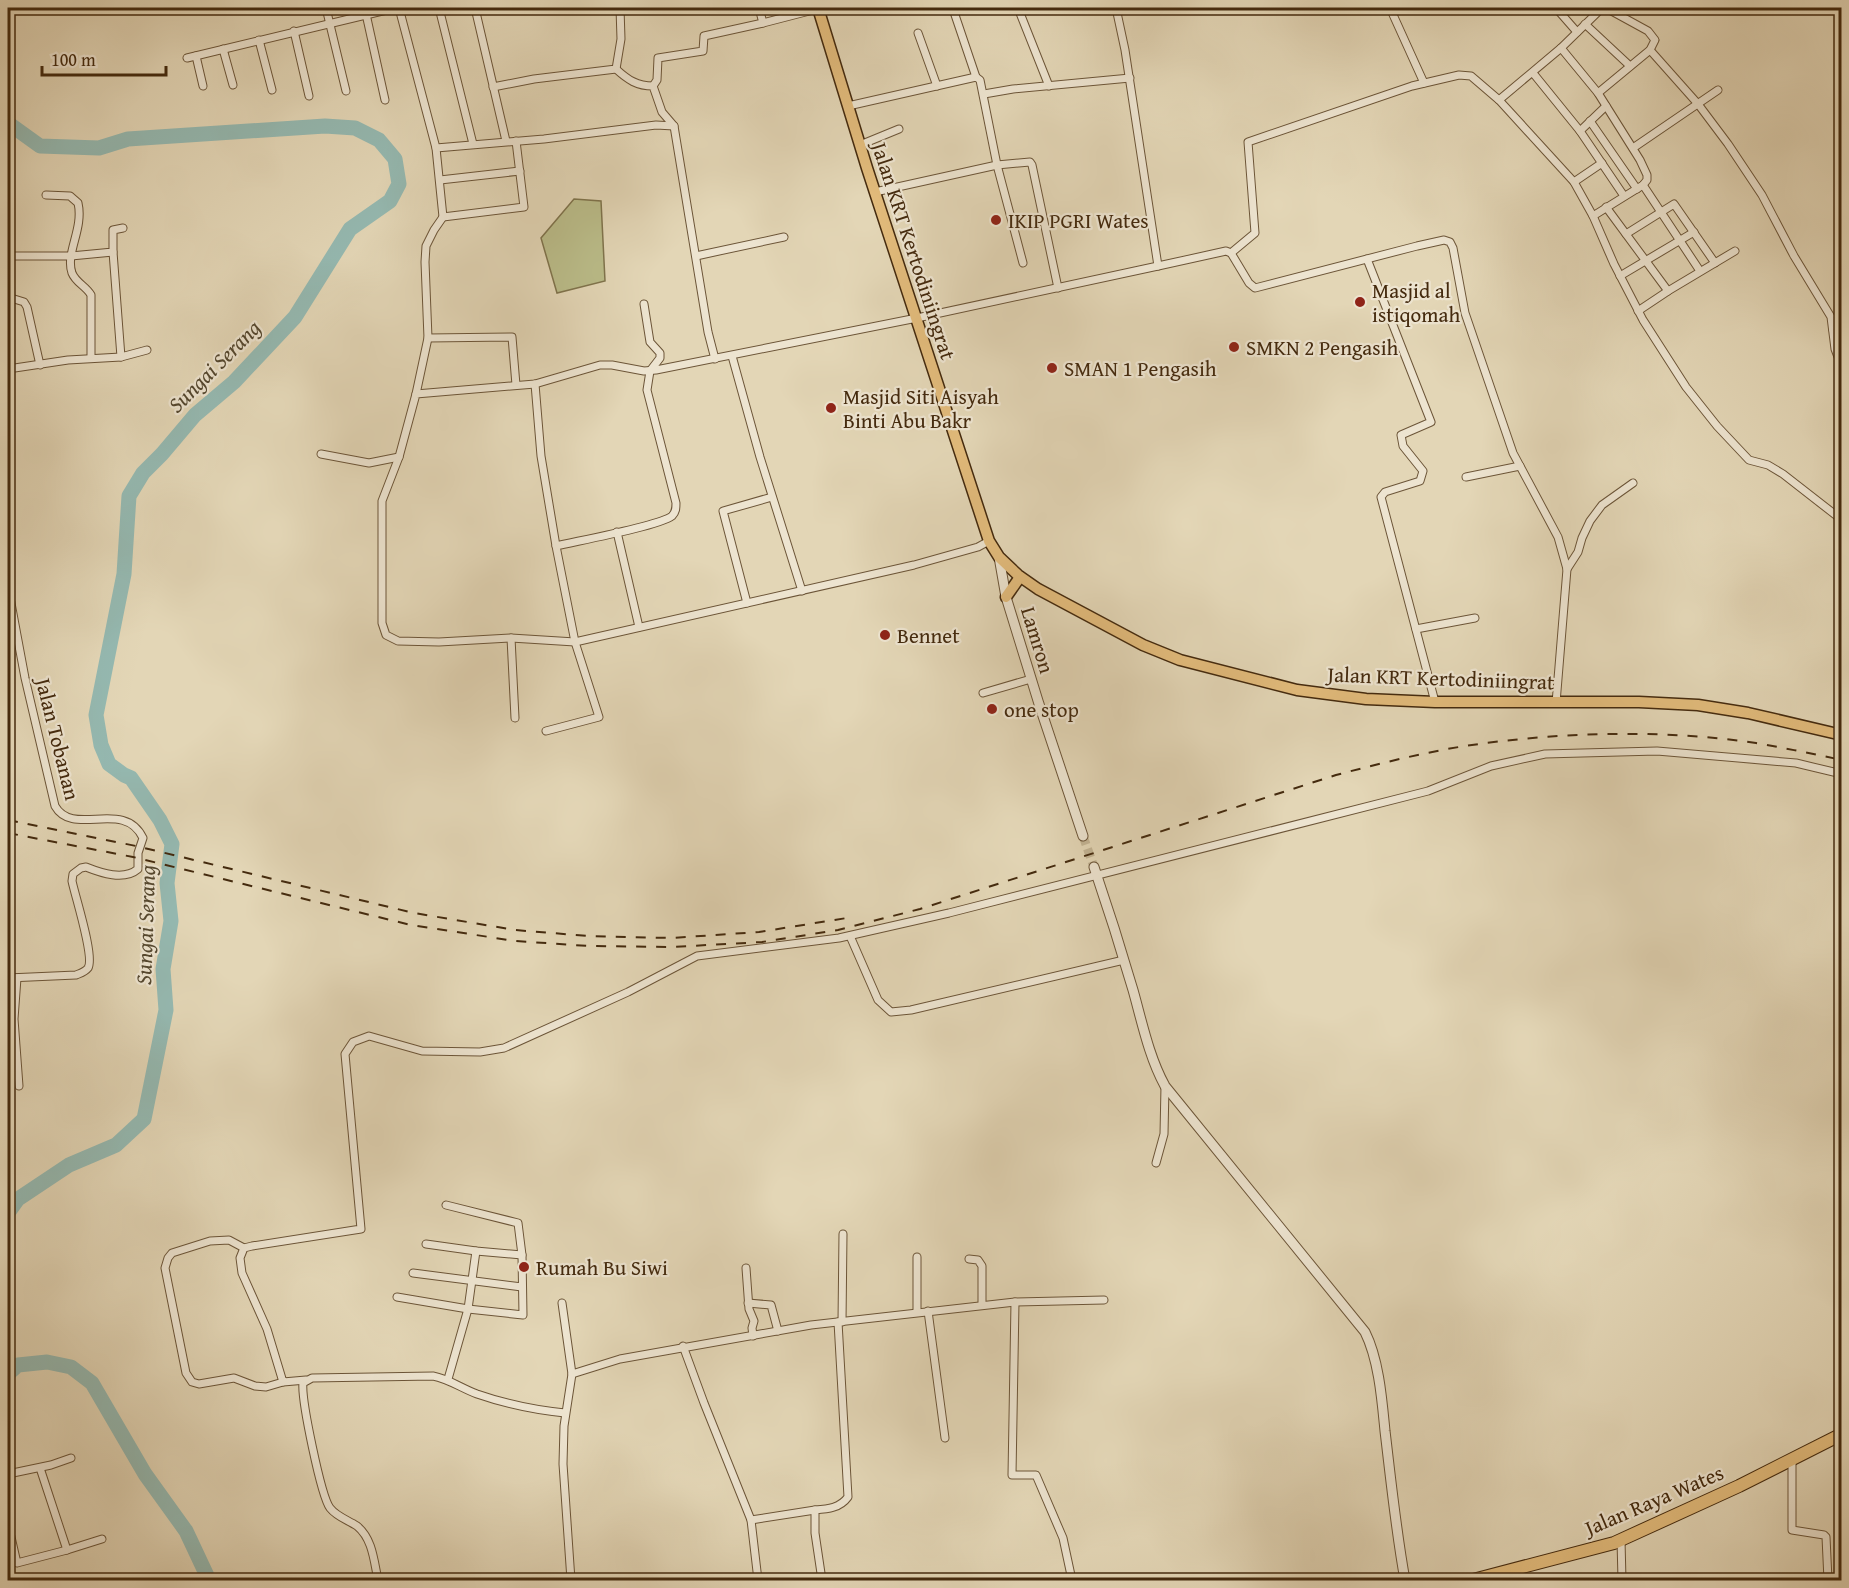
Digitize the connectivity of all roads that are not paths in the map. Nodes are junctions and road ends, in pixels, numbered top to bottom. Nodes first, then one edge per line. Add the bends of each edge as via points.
1 (326, 8) edge
2 (397, 8) edge
3 (439, 8) edge
4 (475, 8) edge
5 (620, 8) edge
6 (759, 8) edge
7 (819, 8) edge
8 (1018, 8) edge
9 (1116, 8) edge
10 (1390, 8) edge
11 (1556, 8) edge
12 (1604, 8) edge
13 (954, 12) dead end
14 (366, 14) junction
15 (330, 22) junction
16 (763, 23) junction
17 (1585, 24) junction
18 (294, 31) junction
19 (1577, 32) junction
20 (918, 33) dead end
21 (259, 40) junction
22 (1561, 48) junction
23 (223, 49) junction
24 (1650, 50) junction
25 (196, 56) junction
26 (187, 58) dead end
27 (1630, 66) junction
28 (616, 69) junction
29 (1533, 73) junction
30 (976, 77) junction
31 (1130, 78) junction
32 (1424, 83) junction
33 (233, 85) dead end
34 (203, 86) dead end
35 (654, 86) junction
36 (937, 86) junction
37 (493, 87) junction
38 (1049, 87) junction
39 (272, 90) dead end
40 (1718, 90) dead end
41 (346, 91) dead end
42 (1598, 93) junction
43 (984, 94) junction
44 (309, 96) dead end
45 (385, 100) dead end
46 (1499, 100) junction
47 (1698, 104) junction
48 (848, 106) junction
49 (1606, 106) junction
50 (1590, 122) junction
51 (674, 126) junction
52 (899, 129) dead end
53 (1580, 131) junction
54 (506, 141) junction
55 (516, 141) junction
56 (472, 144) junction
57 (860, 145) junction
58 (436, 148) junction
59 (1633, 148) junction
60 (1602, 163) junction
61 (997, 165) junction
62 (520, 171) junction
63 (440, 180) junction
64 (1574, 182) junction
65 (1640, 187) junction
66 (875, 192) junction
67 (46, 195) dead end
68 (1624, 196) junction
69 (1606, 207) junction
70 (1660, 211) junction
71 (1593, 216) junction
72 (443, 218) junction
73 (123, 228) dead end
74 (1694, 232) junction
75 (1626, 234) junction
76 (784, 237) dead end
77 (1680, 240) junction
78 (1735, 251) dead end
79 (113, 252) junction
80 (1231, 254) junction
81 (8, 256) edge
82 (71, 256) junction
83 (696, 256) junction
84 (1367, 259) junction
85 (1646, 261) junction
86 (1715, 262) junction
87 (1023, 263) dead end
88 (1158, 266) junction
89 (8, 270) edge
90 (1700, 271) junction
91 (1620, 276) junction
92 (1058, 288) junction
93 (1668, 291) junction
94 (644, 304) dead end
95 (1638, 311) junction
96 (917, 318) junction
97 (1842, 325) edge
98 (1833, 330) junction
99 (428, 338) junction
100 (147, 350) dead end
101 (732, 356) junction
102 (121, 357) junction
103 (91, 358) junction
104 (715, 359) junction
105 (40, 364) junction
106 (1842, 367) edge
107 (8, 369) edge
108 (650, 371) junction
109 (534, 384) junction
110 (516, 385) junction
111 (416, 394) junction
112 (321, 454) dead end
113 (399, 457) junction
114 (1520, 466) junction
115 (1466, 477) dead end
116 (1633, 483) dead end
117 (772, 497) junction
118 (1842, 520) edge
119 (617, 532) junction
120 (989, 542) junction
121 (556, 546) junction
122 (999, 557) junction
123 (1567, 569) junction
124 (1020, 577) junction
125 (8, 587) edge
126 (802, 591) junction
127 (1006, 597) junction
128 (747, 603) junction
129 (1474, 618) dead end
130 (639, 627) junction
131 (1416, 629) junction
132 (511, 638) junction
133 (575, 642) junction
134 (1031, 679) junction
135 (983, 693) dead end
136 (1435, 702) junction
137 (1556, 703) junction
138 (515, 718) dead end
139 (546, 731) dead end
140 (1842, 735) edge
141 (1842, 774) edge
142 (1083, 836) tunnel mouth
143 (1095, 872) junction
144 (850, 936) junction
145 (1124, 960) junction
146 (8, 971) edge
147 (8, 978) edge
148 (17, 978) junction
149 (11, 1019) edge
150 (19, 1086) dead end
151 (1165, 1086) junction
152 (1156, 1163) dead end
153 (446, 1205) dead end
154 (843, 1234) dead end
155 (426, 1244) dead end
156 (244, 1248) junction
157 (476, 1251) junction
158 (522, 1255) junction
159 (917, 1257) dead end
160 (969, 1259) dead end
161 (746, 1268) dead end
162 (412, 1273) dead end
163 (473, 1281) junction
164 (522, 1287) junction
165 (397, 1297) dead end
166 (1104, 1300) dead end
167 (1015, 1302) junction
168 (562, 1303) dead end
169 (748, 1303) junction
170 (982, 1305) junction
171 (468, 1309) junction
172 (917, 1311) junction
173 (928, 1311) junction
174 (841, 1322) junction
175 (778, 1331) junction
176 (753, 1336) junction
177 (683, 1346) junction
178 (572, 1374) junction
179 (448, 1379) junction
180 (306, 1380) junction
181 (283, 1382) junction
182 (565, 1413) junction
183 (1842, 1434) edge
184 (945, 1438) dead end
185 (71, 1458) dead end
186 (1792, 1459) junction
187 (40, 1468) junction
188 (8, 1474) edge
189 (815, 1510) junction
190 (751, 1520) junction
191 (8, 1524) edge
192 (102, 1539) dead end
193 (1621, 1540) junction
194 (67, 1550) junction
195 (378, 1581) edge
196 (571, 1581) edge
197 (758, 1581) edge
198 (822, 1581) edge
199 (1072, 1581) edge
200 (1406, 1581) edge
201 (1473, 1581) edge
202 (1622, 1581) edge
203 (1828, 1581) edge

1 - 15 street
2 - 14 street
2 - 58 street
3 - 56 street
4 - 37 street
5 - 28 street via 621,39
6 - 16 street
7 - 16 street
7 - 48 main road, Jalan KRT Kertodiniingrat
8 - 38 street
9 - 31 street
10 - 32 street
11 - 19 street
12 - 17 street
12 - 24 street via 1652,34 1655,40
13 - 30 street
14 - 15 street
14 - 45 street
15 - 18 street
15 - 41 street
16 - 35 street via 704,36 703,51 658,58
17 - 19 street
17 - 27 street
18 - 21 street
18 - 44 street
19 - 22 street
20 - 36 street
21 - 23 street
21 - 39 street
22 - 29 street
22 - 42 street
23 - 25 street
23 - 33 street
24 - 27 street
24 - 47 street
25 - 26 street
25 - 34 street
27 - 42 street
28 - 35 street via 628,80
28 - 37 street
29 - 46 street
29 - 53 street
30 - 36 street
30 - 43 street via 981,80
31 - 38 street
31 - 88 street
32 - 46 street via 1464,75 1480,82
32 - 80 street via 1248,142 1255,233
35 - 51 street via 662,112
36 - 48 street
37 - 54 street
38 - 43 street
40 - 47 street
42 - 49 street
43 - 61 street
46 - 64 street
47 - 59 street
47 - 98 street via 1762,195 1831,317
48 - 57 main road, Jalan KRT Kertodiniingrat
49 - 50 street
49 - 59 street
50 - 53 street
50 - 65 street
51 - 55 street
51 - 83 street
52 - 57 street
53 - 60 street
54 - 55 street
54 - 56 street
55 - 62 street
56 - 58 street
57 - 66 main road, Jalan KRT Kertodiniingrat
58 - 63 street
59 - 65 street via 1647,175
60 - 64 street
60 - 68 street
61 - 66 street
61 - 87 street
61 - 92 street via 1028,161 1032,165
62 - 63 street
62 - 72 street via 524,207
63 - 72 street
64 - 71 street
65 - 68 street
65 - 70 street
66 - 96 main road, Jalan KRT Kertodiniingrat
67 - 82 street via 70,196 78,202 80,221
68 - 69 street
69 - 71 street
69 - 75 street
70 - 74 street via 1676,204
70 - 75 street
70 - 77 street
71 - 91 street
72 - 99 street via 430,237 425,254
73 - 79 street via 113,230
74 - 77 street
74 - 86 street
75 - 85 street
76 - 83 street
77 - 85 street
77 - 90 street
78 - 86 street
79 - 82 street
79 - 102 street
80 - 84 street via 1255,288
80 - 88 street via 1226,251
81 - 82 street
82 - 103 street via 74,276 91,295
83 - 104 street
84 - 114 street via 1442,240 1452,244 1465,313
84 - 131 street via 1431,422 1401,435 1403,446 1423,471 1420,481 1385,492 1382,497
85 - 91 street
85 - 93 street
86 - 90 street
88 - 92 street
89 - 105 street via 11,298 27,307
90 - 93 street
91 - 95 street
92 - 96 street
93 - 95 street
94 - 108 street via 650,342 660,354
95 - 118 street via 1686,387 1744,456 1783,474
96 - 101 street
96 - 120 main road, Jalan KRT Kertodiniingrat
97 - 98 street
98 - 106 street
99 - 110 street via 512,337
99 - 111 street
100 - 102 street
101 - 104 street
101 - 117 street
102 - 103 street
103 - 105 street
104 - 108 street
105 - 107 street
108 - 109 street via 600,365
108 - 119 street via 647,390 676,509 668,518
109 - 110 street
109 - 121 street
110 - 111 street
111 - 113 street
112 - 113 street via 369,463
113 - 132 street via 382,501 382,623 386,635 398,641 439,642
114 - 115 street
114 - 123 street via 1557,537
116 - 123 street via 1602,505
117 - 126 street
117 - 128 street via 723,511
119 - 121 street
119 - 130 street
120 - 122 main road, Jalan KRT Kertodiniingrat
120 - 126 street via 914,566
121 - 133 street
122 - 124 main road, Jalan KRT Kertodiniingrat
122 - 127 street, Lamron
123 - 137 street
124 - 127 main road
124 - 136 main road, Jalan KRT Kertodiniingrat via 1134,640 1180,660 1297,690
125 - 148 street, Jalan Tobanan via 55,806 69,818 132,823 143,838 134,873 120,875 86,867 73,874 88,945 88,968 76,975
126 - 128 street
127 - 134 street, Lamron
128 - 130 street
129 - 131 street
130 - 133 street
131 - 136 street
132 - 133 street
132 - 138 street
133 - 139 street via 598,717
134 - 135 street
134 - 142 street, Lamron
136 - 137 main road, Jalan KRT Kertodiniingrat
137 - 140 main road, Jalan KRT Kertodiniingrat via 1698,705
141 - 143 street via 1796,763 1657,752 1545,754 1471,772 1428,790
143 - 144 street
143 - 145 street
144 - 145 street via 878,1000 891,1012
144 - 156 street via 697,956 504,1048 480,1052 422,1051 369,1036 352,1042 345,1054 361,1229
145 - 151 street via 1149,1047
146 - 147 street
147 - 148 street, Jalan Tobanan
148 - 149 street
149 - 150 street
151 - 152 street via 1164,1134
151 - 200 street via 1365,1332 1381,1395
153 - 158 street via 515,1221 520,1227
154 - 174 street
155 - 157 street
156 - 181 street via 240,1258 242,1273 267,1329
156 - 181 street via 229,1240 210,1241 168,1258 168,1289 186,1373 199,1384 234,1378 266,1387
157 - 158 street
157 - 163 street
158 - 164 street
159 - 172 street
160 - 170 street via 978,1260 982,1266
161 - 169 street
162 - 163 street
163 - 164 street
163 - 171 street
164 - 171 street via 523,1315
165 - 171 street
166 - 167 street
167 - 170 street
167 - 199 street via 1012,1475 1036,1475 1063,1538
168 - 178 street
169 - 175 street via 771,1305
169 - 176 street via 754,1319
170 - 173 street
171 - 179 street
172 - 173 street
172 - 174 street
173 - 184 street
174 - 175 street
174 - 189 street via 848,1497 834,1508
175 - 176 street
176 - 177 street
177 - 178 street
177 - 190 street
178 - 182 street
179 - 180 street via 387,1375
179 - 182 street via 510,1405
180 - 181 street
180 - 195 street via 302,1387 322,1491 335,1514 355,1525 366,1537
182 - 196 street via 563,1464
183 - 186 highway, Jalan Raya Wates
185 - 187 street
186 - 193 highway, Jalan Raya Wates
186 - 203 street via 1792,1530 1826,1537
187 - 188 street
187 - 194 street
189 - 190 street
189 - 198 street
190 - 197 street
191 - 194 street via 17,1563
192 - 194 street
193 - 201 highway, Jalan Raya Wates
193 - 202 street

